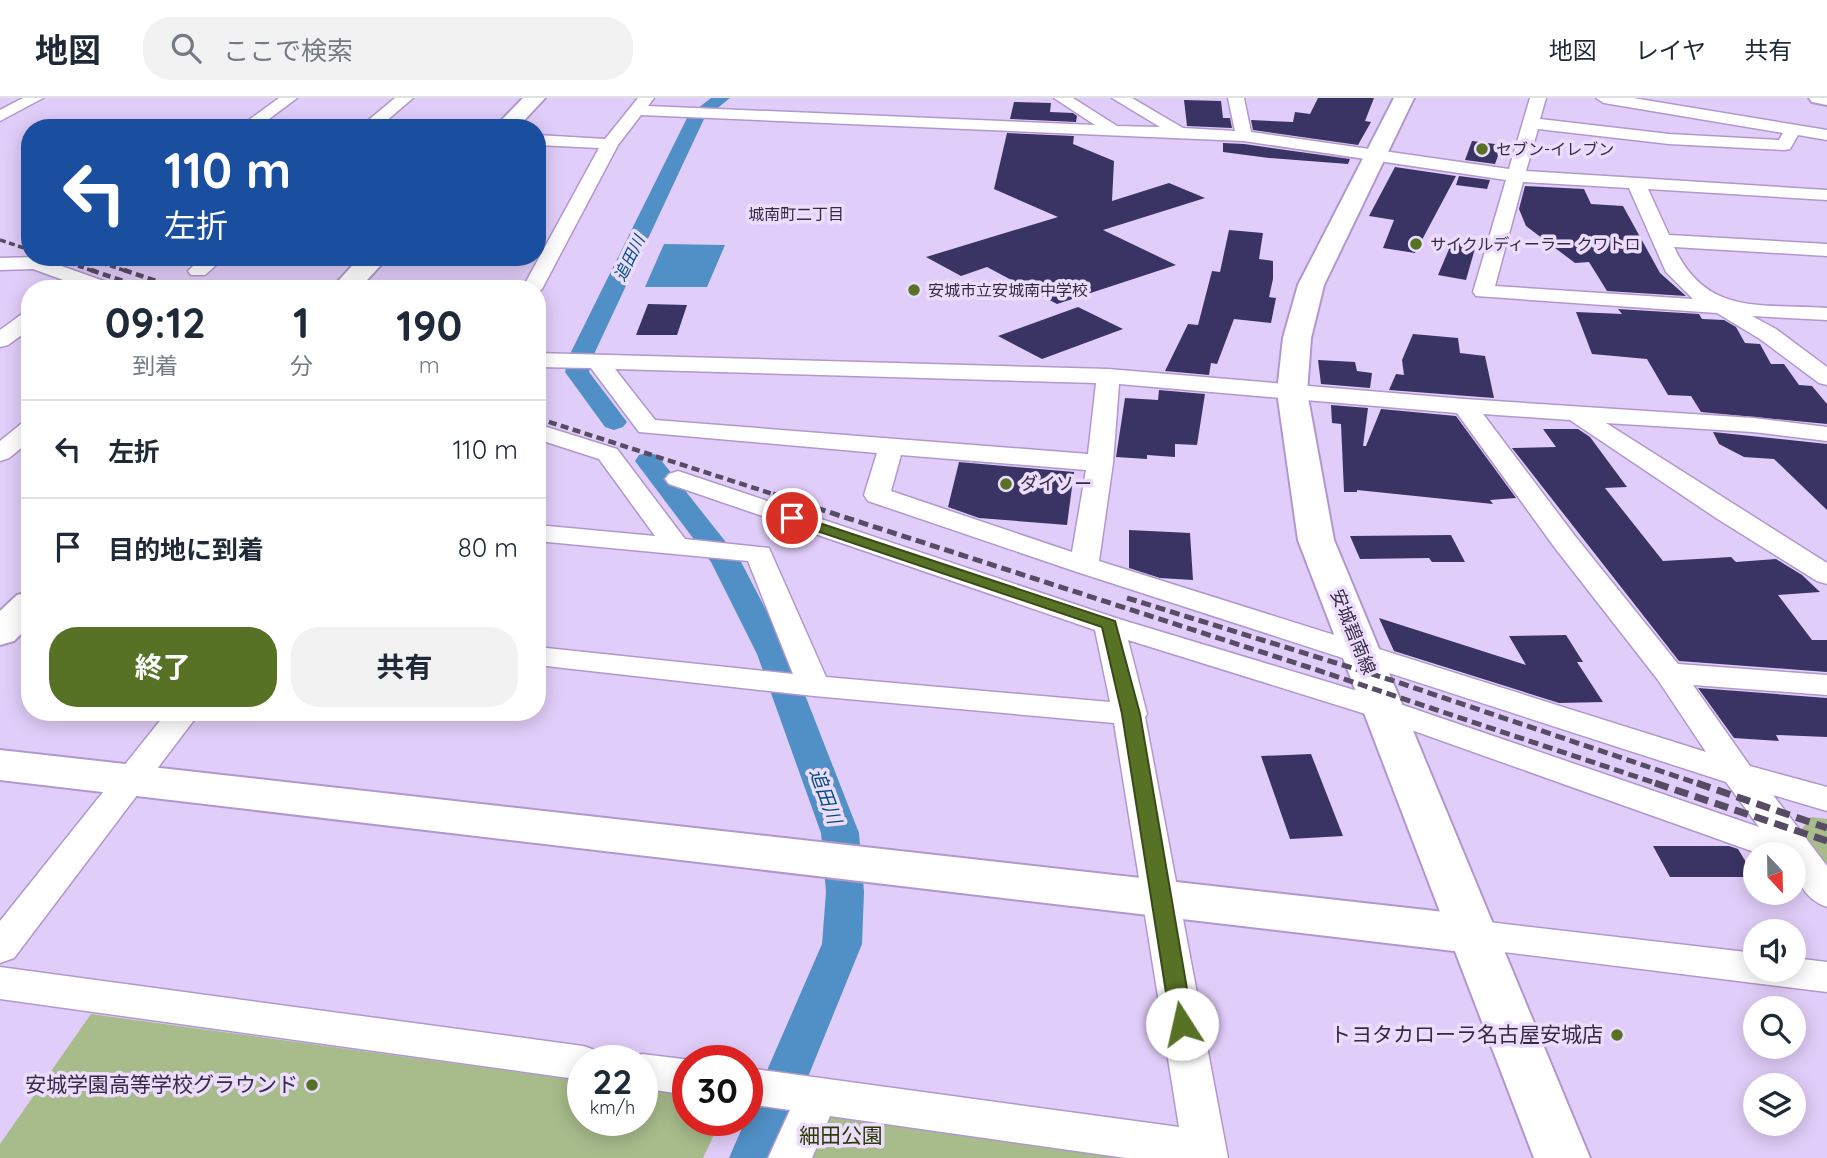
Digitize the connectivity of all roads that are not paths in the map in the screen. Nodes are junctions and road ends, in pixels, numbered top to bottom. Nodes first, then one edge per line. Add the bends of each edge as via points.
1 (35, 98) edge
2 (289, 98) edge
3 (405, 98) edge
4 (535, 98) edge
5 (1062, 98) edge
6 (1121, 98) edge
7 (1236, 98) edge
8 (1404, 98) edge
9 (1538, 98) edge
10 (1604, 98) edge
11 (1819, 98) edge
12 (1827, 99) edge
13 (642, 104) edge
14 (0, 116) edge
15 (259, 119) edge
16 (378, 119) edge
17 (514, 119) edge
18 (1532, 123) junction
19 (1113, 129) junction
20 (1793, 129) junction
21 (1181, 133) junction
22 (1244, 135) junction
23 (1827, 135) edge
24 (546, 140) edge
25 (610, 144) junction
26 (1376, 155) junction
27 (1517, 176) junction
28 (1636, 183) junction
29 (1827, 195) edge
30 (1660, 240) junction
31 (546, 249) edge
32 (1827, 250) edge
33 (21, 263) edge
34 (0, 264) edge
35 (27, 266) edge
36 (41, 266) edge
37 (204, 266) edge
38 (366, 266) edge
39 (198, 271) dead end
40 (0, 276) edge
41 (68, 280) edge
42 (353, 280) edge
43 (1724, 307) junction
44 (1827, 314) edge
45 (21, 326) edge
46 (0, 341) edge
47 (546, 361) edge
48 (585, 363) junction
49 (1108, 376) junction
50 (1827, 378) edge
51 (1292, 392) junction
52 (1464, 406) junction
53 (1574, 413) junction
54 (546, 434) edge
55 (1827, 434) edge
56 (21, 436) edge
57 (891, 447) junction
58 (0, 453) edge
59 (1100, 463) junction
60 (678, 479) dead end
61 (792, 518) junction
62 (546, 534) edge
63 (676, 546) junction
64 (760, 554) junction
65 (1084, 565) junction
66 (1827, 575) edge
67 (21, 612) edge
68 (1109, 625) junction
69 (0, 633) edge
70 (1364, 655) junction
71 (546, 657) edge
72 (1669, 673) junction
73 (794, 684) junction
74 (1827, 685) edge
75 (1383, 709) junction
76 (1131, 714) junction
77 (177, 721) edge
78 (0, 765) edge
79 (1738, 774) junction
80 (130, 781) junction
81 (1827, 799) edge
82 (1764, 842) edge
83 (1789, 842) edge
84 (1806, 865) edge
85 (1827, 893) edge
86 (1160, 898) junction
87 (1471, 934) junction
88 (0, 948) edge
89 (1743, 967) edge
90 (1806, 975) edge
91 (1827, 977) edge
92 (0, 983) edge
93 (567, 1061) edge
94 (782, 1091) edge
95 (1205, 1154) edge
96 (790, 1158) edge
97 (1562, 1158) edge

1 - 14 street
2 - 15 street
3 - 16 street
4 - 17 main road
5 - 19 street
6 - 21 street
7 - 22 street
8 - 26 main road, 安城碧南線
9 - 18 street
10 - 20 street
11 - 12 main road
13 - 19 street via 702,112
13 - 25 street
18 - 20 street via 1670,139 1784,145
18 - 27 street
19 - 21 street
20 - 23 street
21 - 22 street
22 - 26 street
24 - 25 street
25 - 31 street
26 - 27 street
26 - 51 main road, 安城碧南線 via 1311,285 1297,338
27 - 28 street
27 - 43 street via 1483,292
28 - 29 street
28 - 30 street
30 - 32 street
30 - 43 street via 1676,272 1694,291
33 - 34 street
35 - 40 street
36 - 41 street
37 - 39 street
38 - 42 main road
43 - 44 street
43 - 50 street
45 - 46 street
47 - 48 street
48 - 49 street
48 - 57 street via 648,427
49 - 51 street
49 - 59 street
51 - 52 street
51 - 70 main road, 安城碧南線 via 1316,540
52 - 53 street
52 - 72 street
53 - 55 street
53 - 66 street
54 - 63 street via 608,454
56 - 58 street
57 - 59 street
57 - 65 street via 877,495
59 - 65 street
60 - 61 street
61 - 64 street
61 - 68 street
62 - 63 street
63 - 64 street
64 - 73 street
65 - 70 street
67 - 69 main road
68 - 75 street
68 - 76 street
70 - 75 main road, 安城碧南線
70 - 79 street
71 - 73 street
72 - 74 street
72 - 79 street
73 - 76 street
75 - 82 street
75 - 87 main road, 安城碧南線
76 - 86 street
77 - 80 street
78 - 80 main road
79 - 81 street
79 - 83 street
80 - 86 main road
80 - 88 street
84 - 85 street
86 - 87 main road
86 - 95 street
87 - 89 street
87 - 97 main road, 安城碧南線
90 - 91 street
92 - 93 street
94 - 95 street
94 - 96 street

